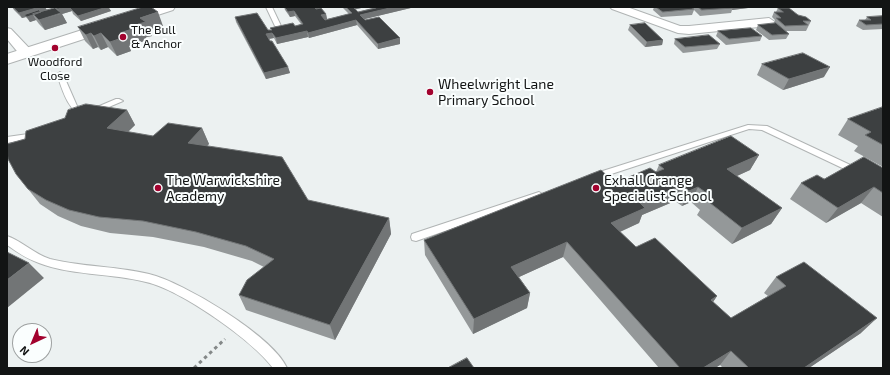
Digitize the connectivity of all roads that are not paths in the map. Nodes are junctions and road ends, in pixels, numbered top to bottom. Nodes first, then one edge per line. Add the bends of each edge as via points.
1 (168, 7) edge
2 (269, 7) edge
3 (616, 7) edge
4 (769, 22) edge
5 (278, 26) edge
6 (7, 32) edge
7 (26, 53) junction
8 (7, 59) edge
9 (60, 74) dead end
10 (119, 101) dead end
11 (82, 112) junction
12 (74, 119) edge
13 (46, 132) edge
14 (7, 140) edge
15 (870, 177) edge
16 (581, 181) edge
17 (551, 191) edge
18 (416, 237) dead end
19 (7, 240) edge
20 (281, 368) edge

1 - 7 street
2 - 5 lane
3 - 4 street via 678,29 688,30 752,19
6 - 7 street
7 - 8 street
9 - 11 lane via 74,107
10 - 11 lane
11 - 12 lane
13 - 14 lane
15 - 16 lane via 764,128 748,127
17 - 18 lane
19 - 20 lane via 41,260 60,265 119,272 163,282 237,328 274,357

